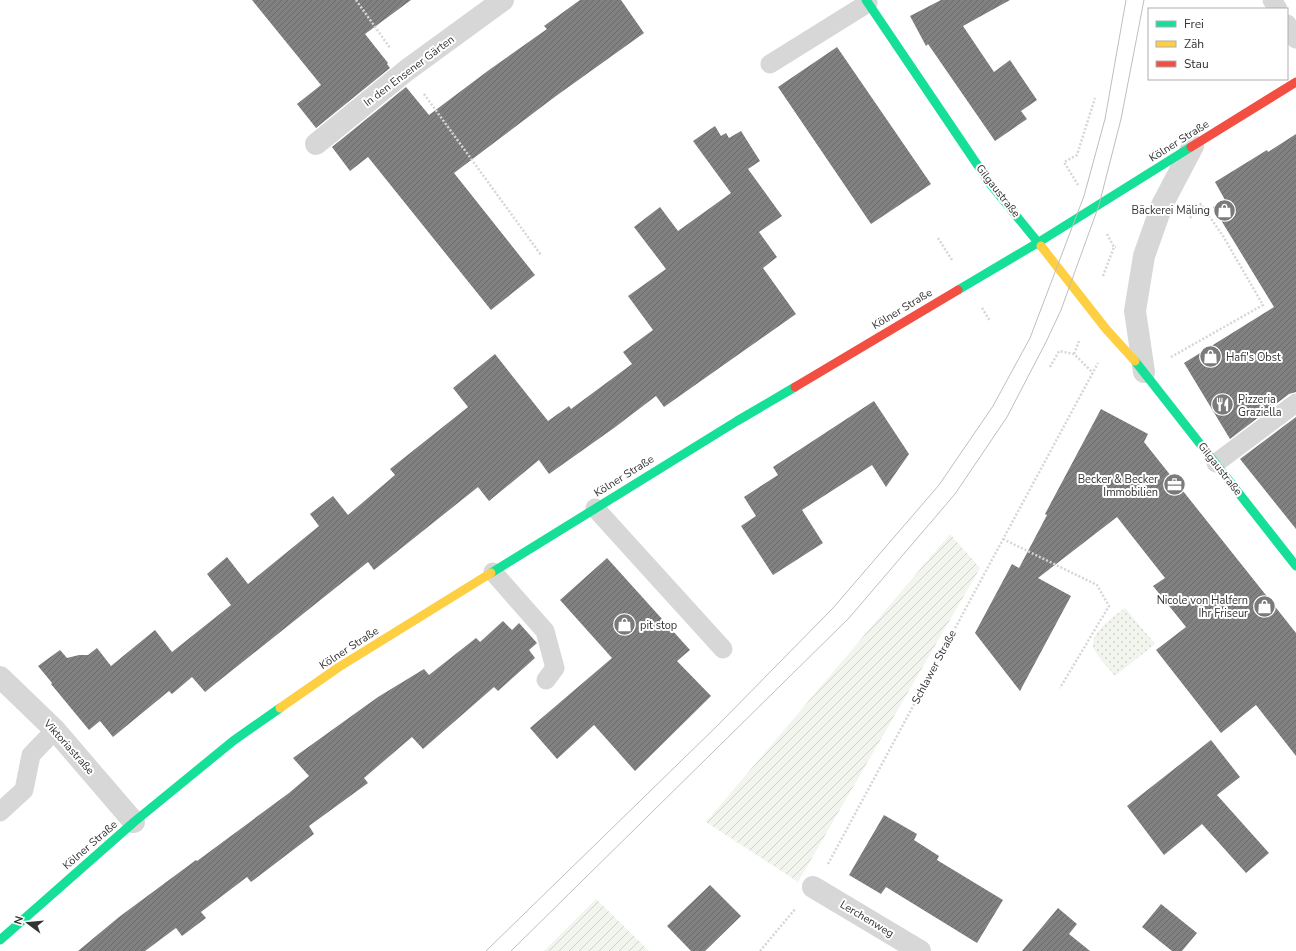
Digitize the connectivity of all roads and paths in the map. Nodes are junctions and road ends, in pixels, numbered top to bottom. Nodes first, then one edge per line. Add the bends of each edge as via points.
1 (356, 0) edge
2 (503, 0) edge
3 (867, 1) edge
4 (1288, 26) edge
5 (1296, 39) edge
6 (770, 64) dead end
7 (407, 70) junction
8 (1296, 82) edge
9 (1095, 98) dead end
10 (316, 144) dead end
11 (1193, 146) junction
12 (1064, 162) dead end
13 (1038, 242) junction
14 (541, 255) dead end
15 (1237, 259) dead end
16 (1079, 338) dead end
17 (1074, 354) junction
18 (1050, 367) dead end
19 (1144, 372) junction
20 (1296, 403) edge
21 (1216, 464) junction
22 (595, 508) junction
23 (1004, 539) junction
24 (1296, 566) edge
25 (493, 572) junction
26 (723, 649) dead end
27 (0, 677) edge
28 (546, 680) dead end
29 (1060, 688) dead end
30 (55, 730) junction
31 (0, 812) edge
32 (134, 822) junction
33 (813, 887) junction
34 (0, 940) edge
35 (762, 950) edge
36 (766, 951) edge
37 (920, 951) edge

1 - 7 path
2 - 7 street, In den Ensener Gärten
3 - 6 lane
3 - 13 main road, Gilgaustraße via 992,186
4 - 5 lane
7 - 10 street, In den Ensener Gärten
7 - 14 path
8 - 11 main road, Kölner Straße
9 - 12 path via 1077,155
11 - 13 main road, Kölner Straße
11 - 19 street, Gilgaustraße via 1162,205 1144,256 1135,311
13 - 19 main road, Gilgaustraße via 1106,329
13 - 22 main road, Kölner Straße
15 - 19 path via 1264,305
16 - 17 path
17 - 18 path via 1059,351
17 - 23 path, Schlawer Straße via 1093,373
19 - 21 main road, Gilgaustraße
20 - 21 lane
21 - 24 main road, Gilgaustraße
22 - 25 main road, Kölner Straße
22 - 26 lane
23 - 29 path via 1097,585 1109,606
23 - 33 path, Schlawer Straße
25 - 28 lane via 545,631 555,668
25 - 32 main road, Kölner Straße via 326,676 234,741
27 - 30 street, Viktoriastraße
30 - 31 lane via 32,755 24,790
30 - 32 street, Viktoriastraße
32 - 34 main road, Kölner Straße
33 - 35 path, Schlawer Straße
33 - 37 street, Lerchenweg
35 - 36 path

